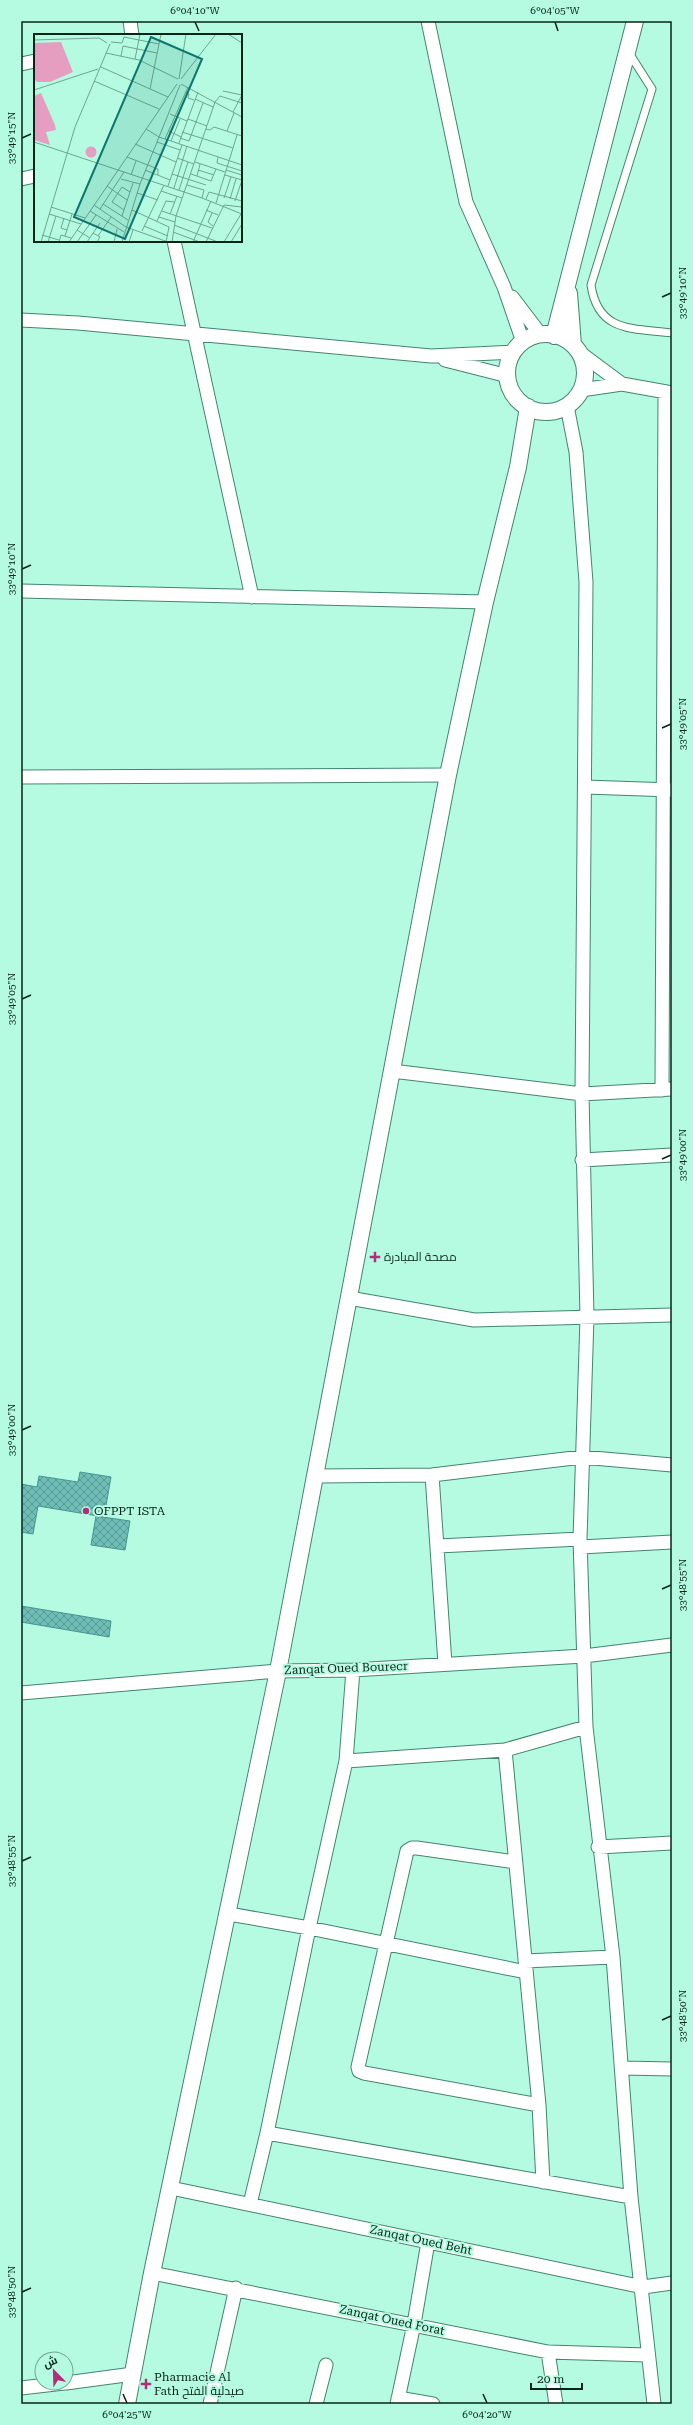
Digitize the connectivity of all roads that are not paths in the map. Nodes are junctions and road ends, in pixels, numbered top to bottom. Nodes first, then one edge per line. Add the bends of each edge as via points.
1 (130, 21) edge
2 (428, 21) edge
3 (635, 21) edge
4 (132, 34) edge
5 (628, 51) junction
6 (34, 61) edge
7 (21, 64) edge
8 (34, 176) edge
9 (21, 179) edge
10 (174, 242) edge
11 (568, 276) junction
12 (504, 287) junction
13 (21, 320) edge
14 (194, 333) junction
15 (672, 333) edge
16 (547, 335) junction
17 (518, 347) junction
18 (576, 349) junction
19 (431, 356) junction
20 (508, 376) junction
21 (622, 384) junction
22 (581, 390) junction
23 (668, 392) edge
24 (567, 406) junction
25 (535, 410) junction
26 (668, 460) edge
27 (669, 585) edge
28 (21, 591) edge
29 (252, 596) junction
30 (485, 602) junction
31 (448, 775) junction
32 (21, 778) edge
33 (584, 788) junction
34 (668, 790) edge
35 (666, 987) edge
36 (392, 1071) junction
37 (667, 1090) edge
38 (582, 1094) junction
39 (672, 1155) edge
40 (582, 1160) junction
41 (349, 1298) junction
42 (672, 1315) edge
43 (587, 1317) junction
44 (582, 1457) junction
45 (672, 1465) edge
46 (432, 1475) junction
47 (316, 1476) junction
48 (672, 1542) edge
49 (580, 1543) junction
50 (438, 1546) junction
51 (672, 1645) edge
52 (584, 1656) junction
53 (445, 1664) junction
54 (353, 1670) junction
55 (278, 1671) junction
56 (21, 1693) edge
57 (586, 1727) junction
58 (505, 1750) junction
59 (346, 1761) junction
60 (672, 1843) edge
61 (598, 1847) junction
62 (515, 1862) junction
63 (228, 1914) junction
64 (309, 1928) junction
65 (386, 1944) junction
66 (613, 1957) junction
67 (526, 1967) junction
68 (623, 2068) junction
69 (672, 2069) edge
70 (539, 2104) junction
71 (268, 2133) junction
72 (543, 2182) junction
73 (171, 2188) junction
74 (631, 2197) junction
75 (250, 2204) junction
76 (428, 2242) junction
77 (152, 2273) junction
78 (672, 2283) edge
79 (643, 2287) junction
80 (236, 2288) junction
81 (414, 2324) junction
82 (548, 2352) junction
83 (648, 2355) junction
84 (326, 2365) dead end
85 (133, 2374) junction
86 (74, 2382) edge
87 (34, 2387) edge
88 (21, 2388) edge
89 (397, 2401) edge
90 (127, 2404) edge
91 (210, 2404) edge
92 (316, 2404) edge
93 (433, 2404) edge
94 (556, 2404) edge
95 (654, 2404) edge

1 - 4 street
2 - 12 street via 466,202
3 - 5 street
5 - 11 street
5 - 15 lane via 652,89 591,285 594,301 603,316 616,325
6 - 7 street
8 - 9 street
10 - 14 street
11 - 16 street
11 - 18 street
12 - 16 street
12 - 17 street
13 - 14 street
14 - 19 street
14 - 29 street
16 - 17 street
16 - 18 street
17 - 19 street
17 - 20 street via 508,366
18 - 21 street
18 - 22 street via 585,371
19 - 20 street
20 - 25 street via 513,394
21 - 22 street
21 - 23 street
22 - 24 street
23 - 26 street
24 - 25 street via 555,411
24 - 33 street via 576,452 586,582
25 - 30 street via 518,467
26 - 27 street
27 - 34 street
28 - 29 street
29 - 30 street
30 - 31 street
31 - 32 street
31 - 36 street
33 - 34 street
33 - 38 street
34 - 35 street
35 - 37 street
36 - 38 street
36 - 41 street
37 - 38 street
38 - 40 street
39 - 40 street
40 - 43 street
41 - 43 street via 474,1320
41 - 47 street
42 - 43 street
43 - 44 street
44 - 45 street
44 - 46 street
44 - 49 street
46 - 47 street
46 - 50 street
47 - 55 street
48 - 49 street
49 - 50 street
49 - 52 street
50 - 53 street
51 - 52 street, Zanqat Oued Bourecr
52 - 53 street, Zanqat Oued Bourecr
52 - 57 street
53 - 54 street, Zanqat Oued Bourecr
54 - 55 street, Zanqat Oued Bourecr
54 - 59 street
55 - 56 street, Zanqat Oued Bourecr
55 - 63 street
57 - 58 street
57 - 61 street
58 - 59 street
58 - 62 street
59 - 64 street
60 - 61 street
61 - 66 street
62 - 65 street via 412,1848 406,1856
62 - 67 street
63 - 64 street
63 - 73 street
64 - 65 street
64 - 71 street
65 - 67 street
65 - 70 street via 359,2071
66 - 67 street
66 - 68 street
67 - 70 street
68 - 69 street
68 - 74 street
70 - 72 street
71 - 72 street
71 - 75 street
72 - 74 street
73 - 75 street, Zanqat Oued Beht
73 - 77 street
74 - 79 street
75 - 76 street, Zanqat Oued Beht
76 - 79 street, Zanqat Oued Beht
76 - 81 street
77 - 80 street, Zanqat Oued Forat
77 - 85 street
78 - 79 street, Zanqat Oued Beht
79 - 83 street
80 - 81 street, Zanqat Oued Forat
80 - 91 street
81 - 82 street, Zanqat Oued Forat
81 - 89 street
82 - 83 street, Zanqat Oued Forat
82 - 94 street
83 - 95 street
84 - 92 street
85 - 86 street
85 - 90 street
87 - 88 street
89 - 93 street

